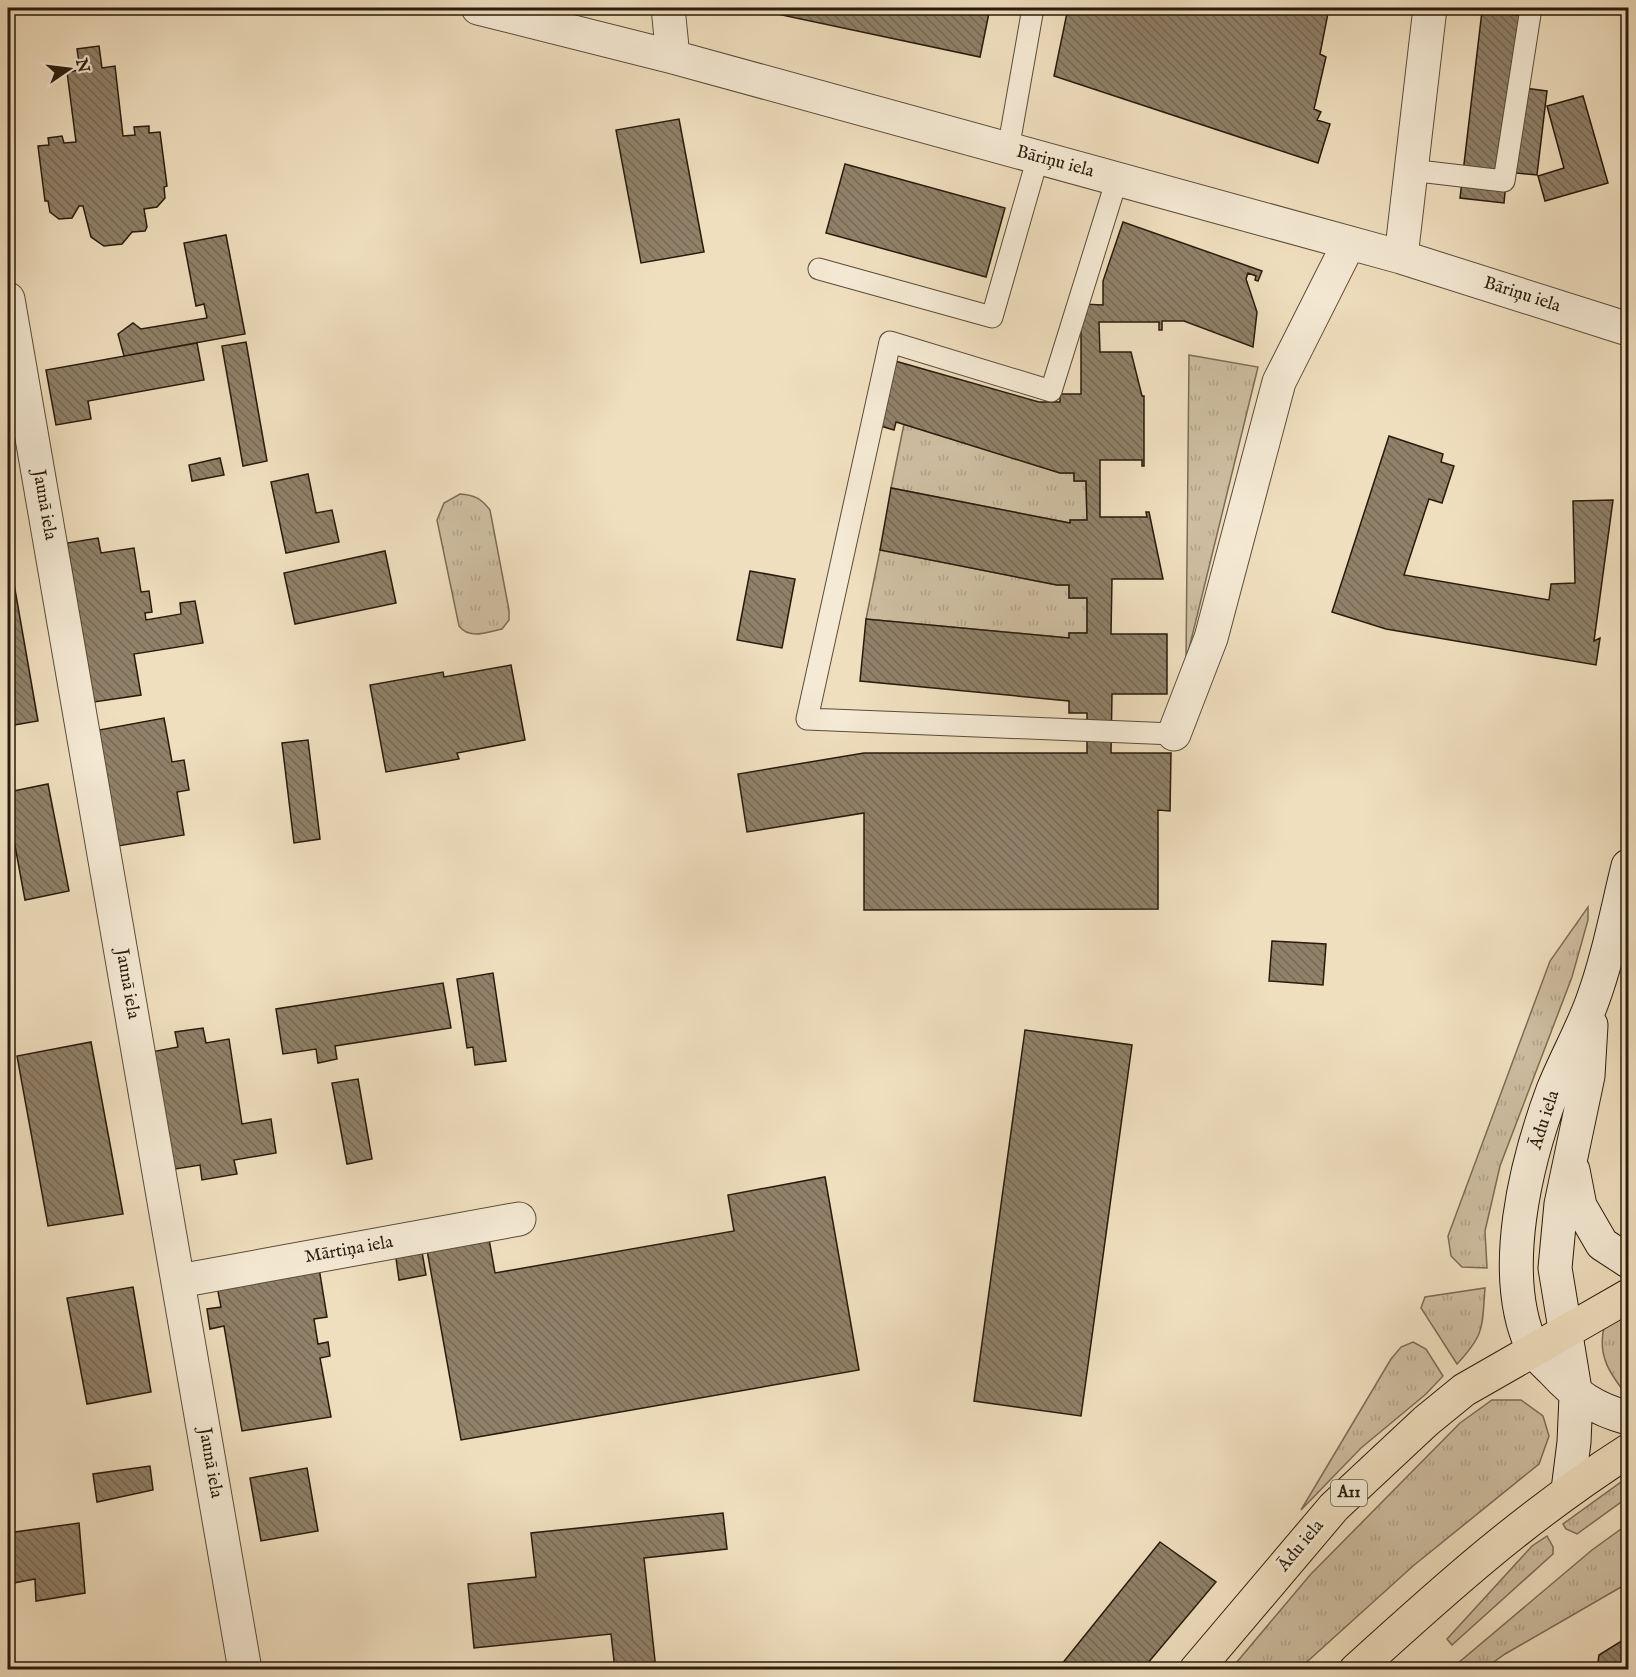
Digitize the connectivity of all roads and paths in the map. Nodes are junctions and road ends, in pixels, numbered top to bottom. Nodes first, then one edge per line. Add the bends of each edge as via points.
1 (478, 8) edge
2 (668, 8) edge
3 (1033, 8) edge
4 (1430, 8) edge
5 (1531, 8) edge
6 (673, 57) junction
7 (1023, 154) junction
8 (1410, 170) junction
9 (1117, 179) junction
10 (1349, 243) junction
11 (1401, 257) junction
12 (819, 269) dead end
13 (8, 299) edge
14 (1629, 329) edge
15 (1174, 734) joint
16 (1629, 866) edge
17 (1592, 1002) junction
18 (1574, 1143) junction
19 (519, 1219) dead end
20 (1629, 1261) edge
21 (179, 1281) junction
22 (1629, 1296) edge
23 (1564, 1331) junction
24 (1533, 1349) junction
25 (1576, 1396) junction
26 (1629, 1418) edge
27 (1629, 1451) edge
28 (1568, 1490) junction
29 (245, 1670) edge
30 (1196, 1670) edge
31 (1356, 1670) edge

1 - 6 street, Bāriņu iela
2 - 6 street
3 - 7 lane
4 - 8 street
5 - 8 lane via 1504,181
6 - 7 street, Bāriņu iela
7 - 9 street, Bāriņu iela
7 - 12 lane via 992,317
8 - 11 street
9 - 10 street, Bāriņu iela
9 - 15 lane via 1051,391 890,342 807,719
10 - 11 street, Bāriņu iela
10 - 15 street via 1279,382 1211,638
11 - 14 street, Bāriņu iela
13 - 21 street, Jaunā iela
16 - 17 street, Ādu iela
17 - 18 street, Ādu iela via 1587,1076
17 - 24 street, Ādu iela via 1553,1091 1522,1206 1517,1286 1519,1308
18 - 20 street via 1573,1178 1580,1206 1602,1244
18 - 23 street, Ādu iela via 1561,1204 1555,1268
19 - 21 street, Mārtiņa iela
21 - 29 street, Jaunā iela
22 - 23 highway, Ādu iela / A11
23 - 24 highway, Ādu iela / A11
23 - 25 street, Ādu iela
24 - 25 street, Ādu iela
24 - 30 highway, Ādu iela / A11 via 1464,1390 1334,1507
25 - 26 street, Ādu iela
25 - 28 street, Ādu iela
27 - 28 highway
28 - 31 highway via 1477,1560

